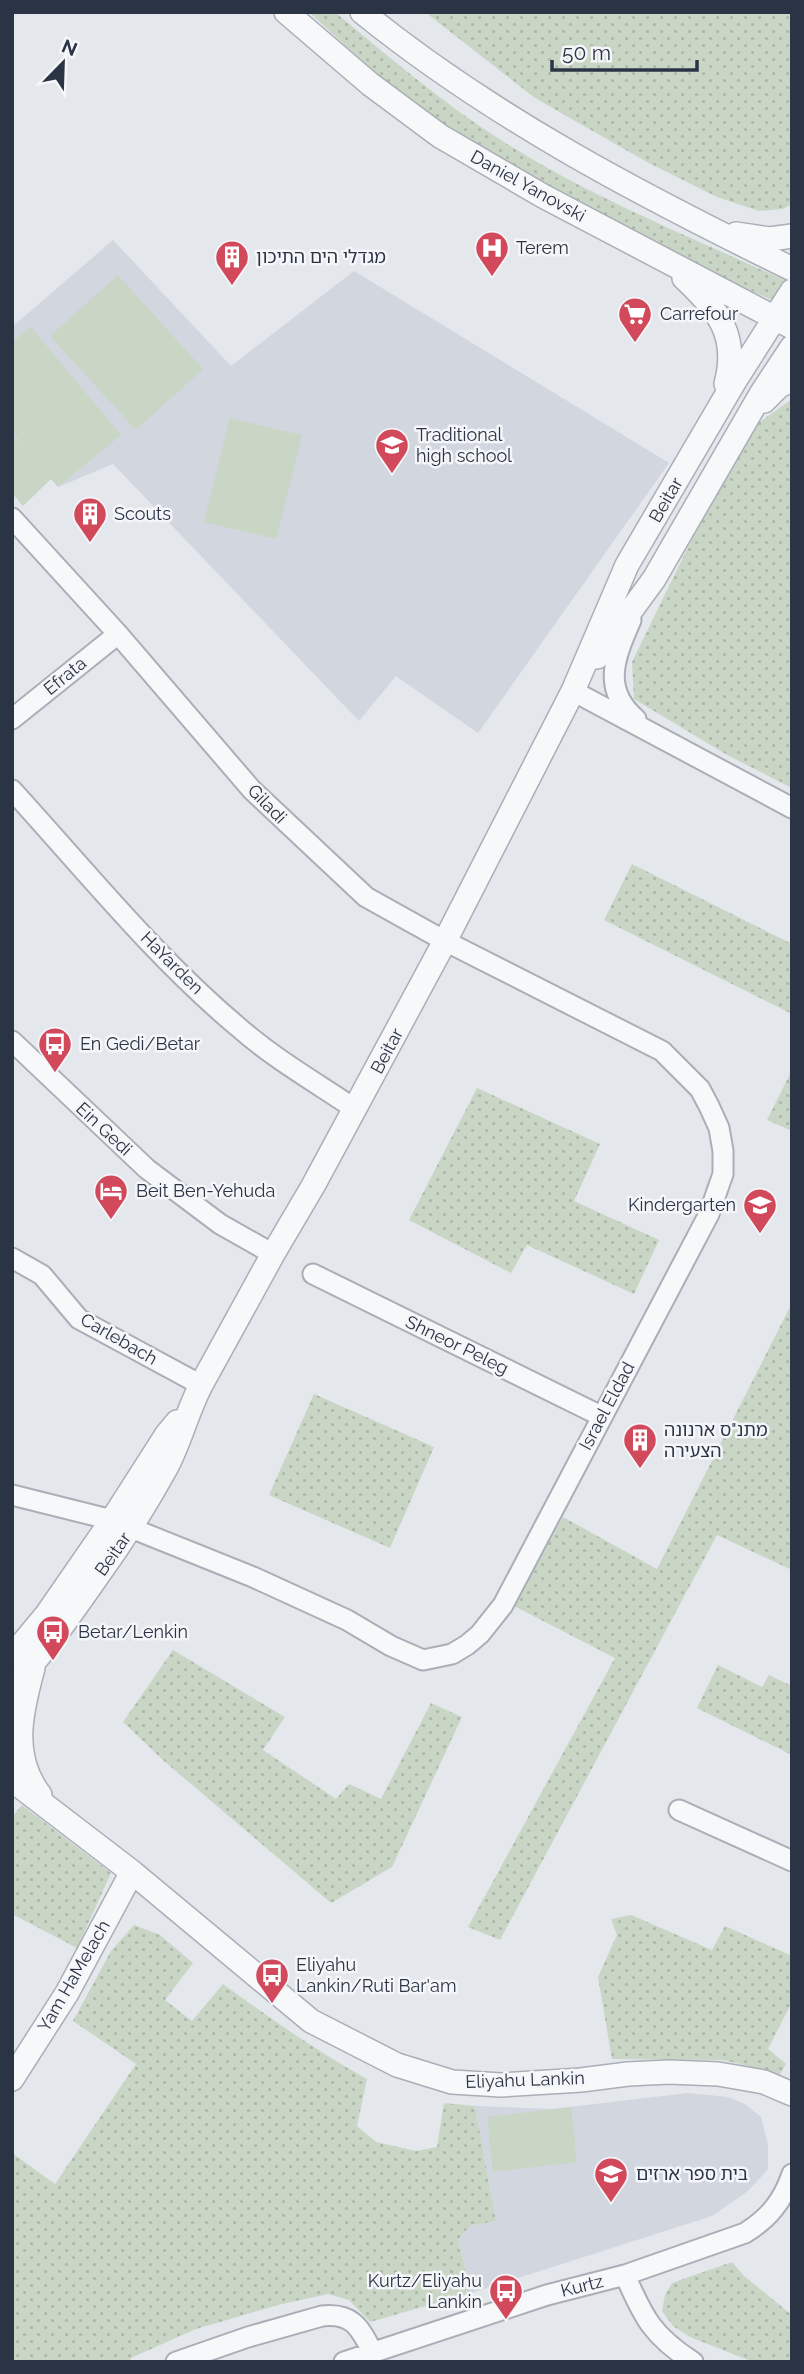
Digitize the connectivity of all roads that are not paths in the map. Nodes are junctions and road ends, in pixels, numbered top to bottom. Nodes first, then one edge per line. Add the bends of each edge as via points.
1 (286, 12) edge
2 (362, 12) edge
3 (714, 231) junction
4 (792, 236) edge
5 (662, 258) junction
6 (792, 269) edge
7 (792, 291) edge
8 (783, 322) edge
9 (792, 347) edge
10 (792, 380) edge
11 (721, 404) junction
12 (747, 418) junction
13 (12, 518) edge
14 (642, 596) junction
15 (118, 634) junction
16 (573, 691) junction
17 (12, 719) edge
18 (669, 741) junction
19 (12, 790) edge
20 (792, 808) edge
21 (445, 942) junction
22 (12, 1041) edge
23 (355, 1109) junction
24 (272, 1254) junction
25 (12, 1258) edge
26 (313, 1274) dead end
27 (201, 1385) junction
28 (601, 1416) junction
29 (12, 1495) edge
30 (122, 1524) junction
31 (23, 1660) edge
32 (12, 1687) edge
33 (12, 1767) edge
34 (12, 1780) edge
35 (50, 1809) junction
36 (679, 1810) dead end
37 (792, 1861) edge
38 (132, 1872) junction
39 (12, 2079) edge
40 (792, 2094) edge
41 (792, 2174) edge
42 (625, 2276) junction
43 (372, 2351) junction
44 (176, 2362) edge
45 (344, 2362) edge
46 (693, 2362) edge

1 - 5 street, Daniel Yanovski via 440,136
2 - 3 street via 451,80 540,137
3 - 4 street via 770,239
3 - 6 street
5 - 8 street, Daniel Yanovski
5 - 11 street via 704,297 725,327 732,360
7 - 8 street, Beitar
8 - 11 street, Beitar
9 - 12 street, Beitar
10 - 12 street via 779,386
11 - 16 street, Beitar via 628,565
12 - 14 street, Beitar
13 - 15 street, Giladi
14 - 16 street, Beitar
14 - 18 street, Beitar via 624,636 613,684 634,718
15 - 17 street, Efrata
15 - 21 street, Giladi via 252,790 295,832 366,897
16 - 18 street
16 - 21 street, Beitar
18 - 20 street
19 - 23 street, HaYarden via 156,949 235,1025
21 - 23 street, Beitar
21 - 28 street, Israel Eldad via 662,1051 700,1089 719,1128 723,1174 718,1194
22 - 24 street, Ein Gedi via 147,1169 220,1224
23 - 24 street, Beitar
24 - 27 street, Beitar
25 - 27 street, Carlebach via 42,1275 79,1319
26 - 28 street, Shneor Peleg
27 - 30 street, Beitar via 167,1434
28 - 30 street, Israel Eldad via 503,1605 480,1634 452,1654 423,1660 347,1619
29 - 30 street, Israel Eldad
30 - 31 street, Beitar via 47,1614
31 - 32 street, Beitar
31 - 35 street via 21,1759 29,1780
33 - 35 street, Eliyahu Lankin
34 - 35 street, Eliyahu Lankin
35 - 38 street, Eliyahu Lankin
36 - 37 street
38 - 39 street, Yam HaMelach via 67,1993
38 - 40 street, Eliyahu Lankin via 311,2021 397,2066 452,2082 501,2085 628,2074 718,2074 764,2082
41 - 42 street, Kurtz via 774,2211 760,2224
42 - 43 street, Kurtz via 547,2295
42 - 46 street via 653,2329
43 - 44 street via 353,2322 331,2315
43 - 45 street, Kurtz

